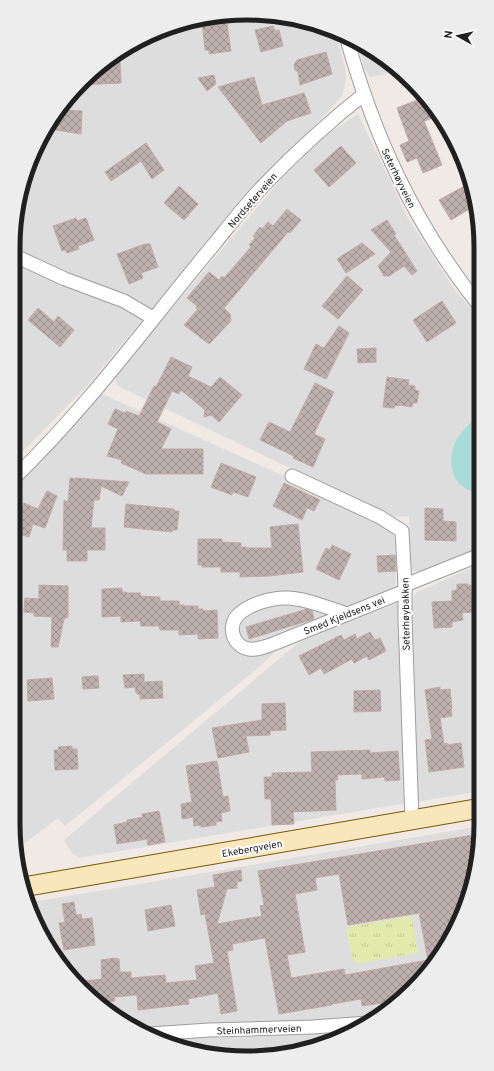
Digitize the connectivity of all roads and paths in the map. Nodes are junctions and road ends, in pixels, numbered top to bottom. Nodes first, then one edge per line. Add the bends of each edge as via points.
1 (348, 44) edge
2 (364, 94) junction
3 (20, 258) edge
4 (474, 298) edge
5 (153, 318) junction
6 (20, 472) edge
7 (292, 476) dead end
8 (474, 559) edge
9 (405, 588) junction
10 (347, 614) junction
11 (474, 809) edge
12 (412, 820) junction
13 (29, 886) edge
14 (353, 1025) edge
15 (159, 1033) edge

1 - 2 street, Seterhøyveien
2 - 4 street, Seterhøyveien via 380,138 413,208 440,253
2 - 5 street, Nordseterveien via 322,128 267,181
3 - 5 street via 65,279 124,301
5 - 6 street, Nordseterveien via 99,386
7 - 9 street, Seterhøybakken via 402,530
8 - 9 street
9 - 10 street, Smed Kjeldsens vei
9 - 12 street, Seterhøybakken
10 - 10 street, Smed Kjeldsens vei via 257,649 240,646 232,632 233,622 238,615 272,599 303,600
11 - 12 main road, Ekebergveien
12 - 13 main road, Ekebergveien
14 - 15 street, Steinhammerveien

